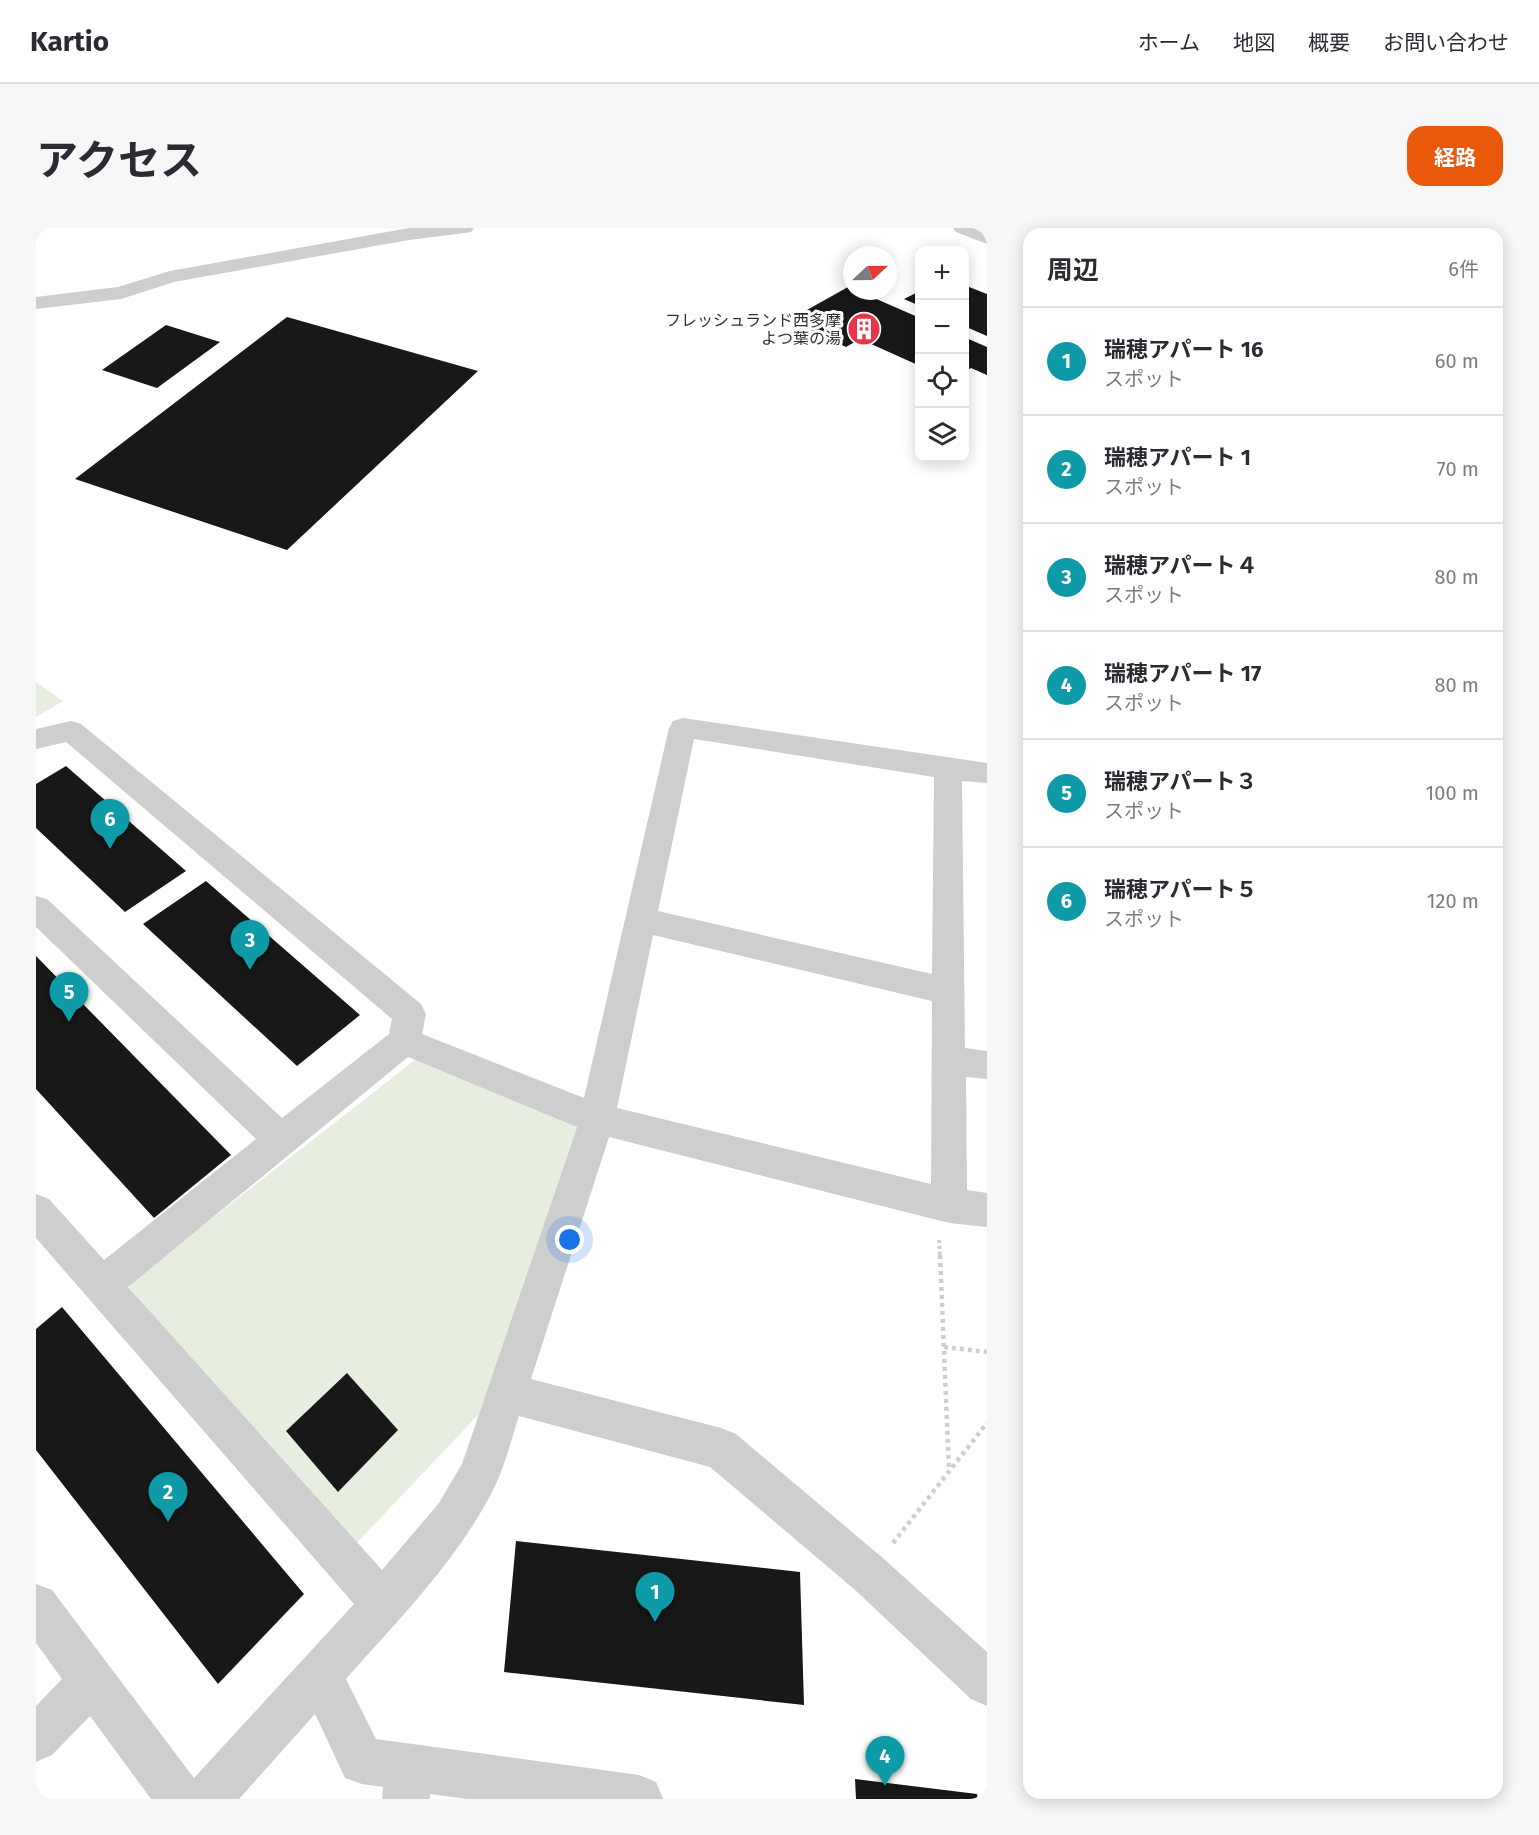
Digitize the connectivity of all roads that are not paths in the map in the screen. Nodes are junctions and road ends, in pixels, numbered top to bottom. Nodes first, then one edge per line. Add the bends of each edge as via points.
1 (465, 228) edge
2 (962, 228) edge
3 (987, 238) edge
4 (36, 303) edge
5 (36, 739) edge
6 (948, 769) junction
7 (987, 773) edge
8 (36, 908) edge
9 (642, 920) junction
10 (948, 991) junction
11 (404, 1041) junction
12 (949, 1060) junction
13 (987, 1065) edge
14 (597, 1119) junction
15 (281, 1140) junction
16 (943, 1204) junction
17 (987, 1210) edge
18 (36, 1211) edge
19 (102, 1286) junction
20 (508, 1393) junction
21 (383, 1604) junction
22 (36, 1606) edge
23 (320, 1676) junction
24 (92, 1681) junction
25 (987, 1683) edge
26 (36, 1739) edge
27 (407, 1783) edge
28 (180, 1799) edge
29 (207, 1799) edge
30 (639, 1799) edge

1 - 4 street via 409,234 170,277 121,293
2 - 3 street
5 - 11 street via 70,730 410,1014
6 - 7 street
6 - 9 street via 683,728
6 - 10 street
8 - 15 street
9 - 10 street
9 - 14 street
10 - 12 street
11 - 14 street
11 - 15 street
12 - 13 street
12 - 16 street
14 - 16 street
14 - 20 street
15 - 19 street
16 - 17 street
18 - 19 street
19 - 21 street
20 - 21 street via 479,1474 454,1518
20 - 25 street via 722,1449 869,1574
21 - 23 street
22 - 24 street
23 - 27 street via 362,1761
23 - 29 street
24 - 26 street
24 - 28 street
27 - 30 street

